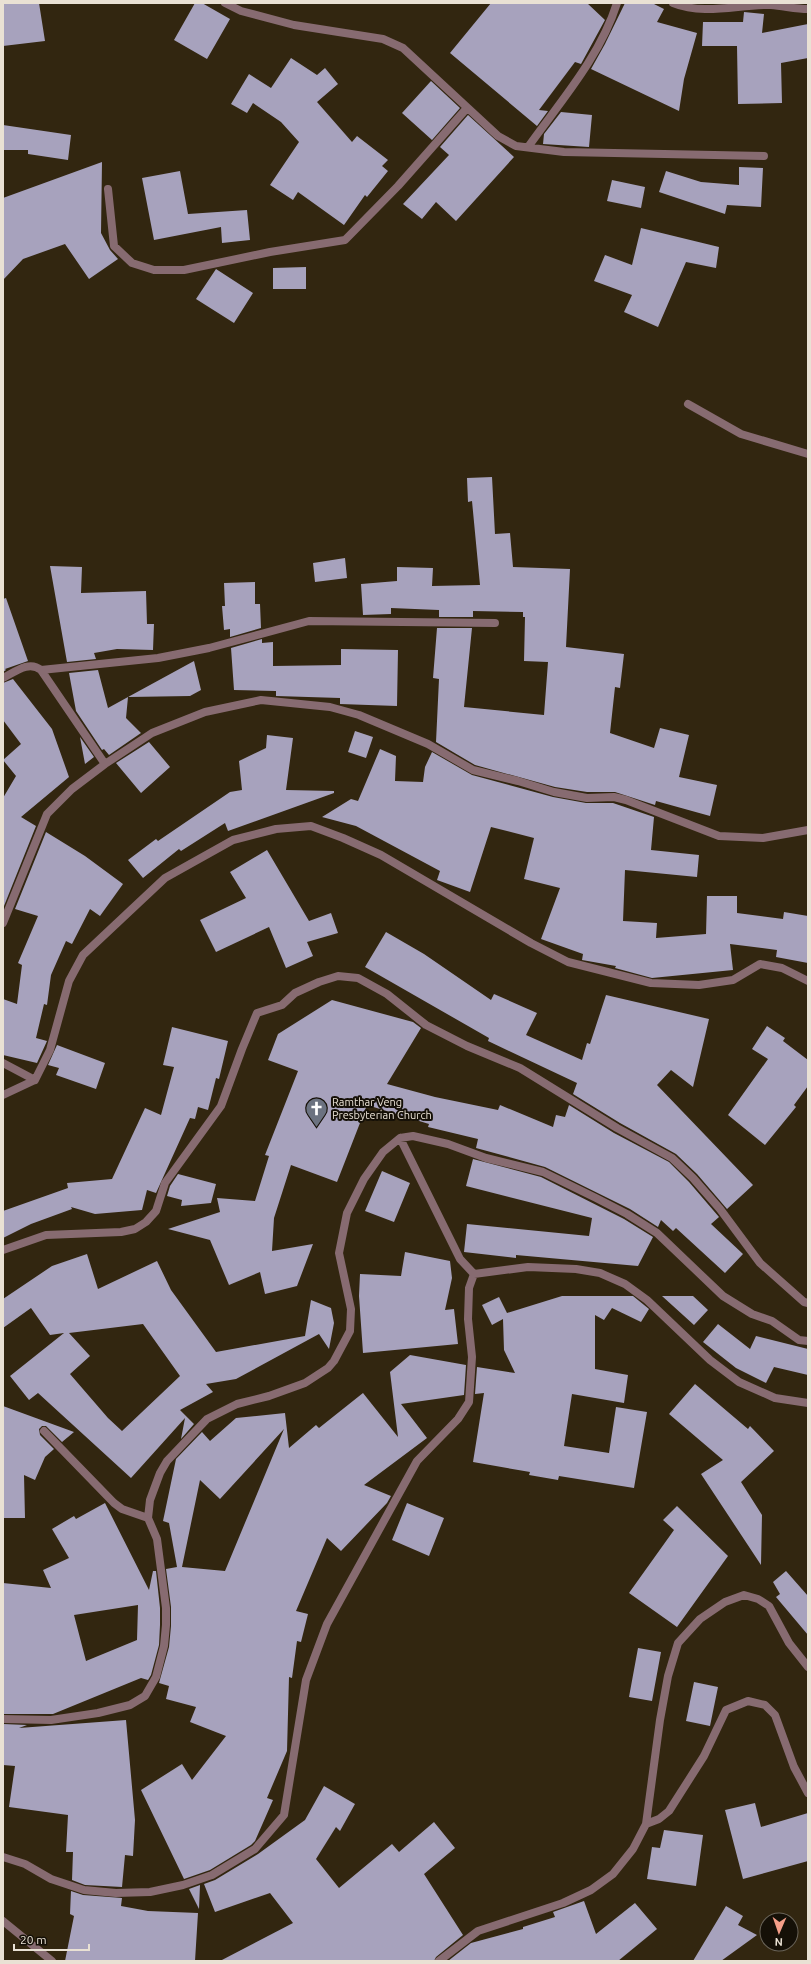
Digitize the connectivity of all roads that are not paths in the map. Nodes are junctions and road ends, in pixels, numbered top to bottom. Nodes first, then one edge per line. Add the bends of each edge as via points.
1 (225, 3) edge
2 (617, 3) edge
3 (673, 3) edge
4 (808, 9) edge
5 (467, 108) junction
6 (528, 147) junction
7 (764, 156) dead end
8 (108, 189) dead end
9 (688, 404) dead end
10 (808, 454) edge
11 (495, 623) dead end
12 (41, 670) junction
13 (3, 678) edge
14 (105, 764) junction
15 (808, 830) edge
16 (3, 923) edge
17 (808, 981) edge
18 (3, 1064) edge
19 (35, 1080) junction
20 (3, 1095) edge
21 (400, 1138) junction
22 (3, 1250) edge
23 (474, 1274) junction
24 (808, 1304) edge
25 (808, 1341) edge
26 (808, 1403) edge
27 (44, 1431) dead end
28 (148, 1518) junction
29 (808, 1667) edge
30 (3, 1719) edge
31 (808, 1793) edge
32 (646, 1824) junction
33 (3, 1857) edge
34 (3, 1921) edge
35 (52, 1961) edge
36 (439, 1961) edge

1 - 5 street via 241,11 294,25 394,43 438,79
2 - 6 street via 607,29 587,64
3 - 4 street via 714,9 770,5
5 - 6 street via 506,142
5 - 8 street via 398,186 345,240 184,270 154,270 132,263 114,246
6 - 7 street via 564,152
9 - 10 street via 741,434
11 - 12 street via 309,621 209,648 158,658
12 - 13 street via 30,665
12 - 14 street
14 - 15 street via 152,733 205,712 261,700 330,707 366,718 428,744 473,770 554,792 587,798 614,797 626,800 719,836 763,838
14 - 16 street via 72,789 47,814
17 - 19 street via 782,968 760,964 733,980 714,984 651,983 568,962 374,852 311,826 276,829 233,840 165,878 83,955 69,981 50,1050
18 - 19 street
19 - 20 street
21 - 23 street via 460,1259
21 - 25 street via 413,1136 448,1144 486,1158 543,1172 596,1198 657,1233 723,1296 752,1314 772,1321 799,1340
21 - 28 street via 383,1152 364,1179 347,1213 339,1253 351,1309 350,1331 340,1351 328,1368 305,1383 237,1404 207,1419 167,1460 150,1500
22 - 24 street via 46,1235 121,1232 135,1229 146,1222 156,1211 166,1183 222,1106 257,1013 282,1005 295,993 338,976 358,978 373,986 426,1025 467,1046 520,1068 617,1128 672,1158 720,1209 760,1263
23 - 26 street via 528,1267 600,1273 624,1284 647,1300 710,1360 739,1382 775,1398
23 - 33 street via 469,1288 468,1319 472,1357 469,1402 458,1419 417,1461 326,1624 306,1680 284,1815 255,1849 212,1875 150,1892 116,1893 84,1890 51,1879 26,1864
27 - 28 street via 114,1503 122,1509
28 - 30 street via 156,1539 166,1608 166,1626 156,1677 144,1696 130,1705 98,1713 51,1720
29 - 32 street via 789,1643 769,1606 758,1599 744,1595 725,1602 700,1619 678,1643 668,1676
31 - 32 street via 794,1767 775,1716 765,1705 748,1701 726,1710 704,1756 669,1810
32 - 36 street via 633,1849 614,1874 591,1890 563,1903 478,1931
34 - 35 street

